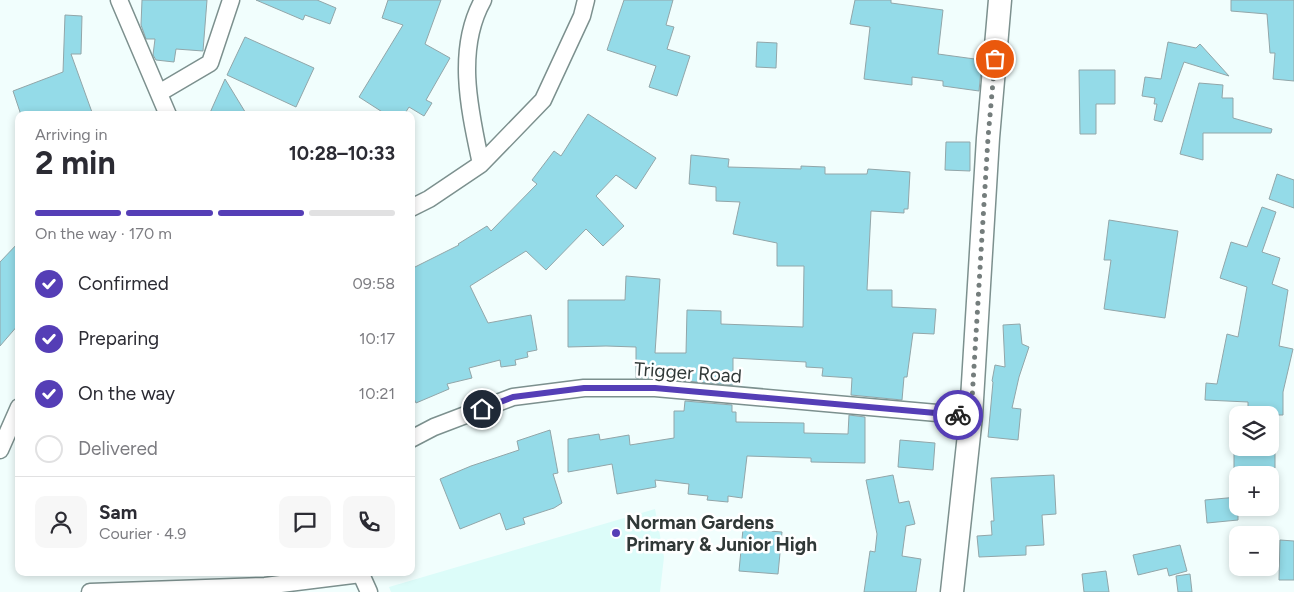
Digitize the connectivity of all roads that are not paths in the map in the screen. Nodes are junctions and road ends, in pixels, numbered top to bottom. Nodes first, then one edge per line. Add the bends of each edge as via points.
1 (119, 0) edge
2 (231, 0) edge
3 (482, 0) edge
4 (586, 0) edge
5 (1000, 0) edge
6 (159, 93) junction
7 (166, 111) edge
8 (481, 164) junction
9 (415, 206) edge
10 (15, 416) edge
11 (971, 416) junction
12 (415, 437) edge
13 (0, 450) edge
14 (338, 576) edge
15 (361, 576) edge
16 (90, 592) edge
17 (369, 592) edge
18 (952, 592) edge

1 - 6 street
2 - 6 street via 210,63
3 - 8 street via 469,36 467,82
4 - 8 street via 582,16 543,100
5 - 11 main road
6 - 7 street
8 - 9 street
10 - 13 street
11 - 12 street, Trigger Road via 655,388 584,388 513,397
11 - 18 main road
14 - 16 street via 265,586
15 - 17 street

